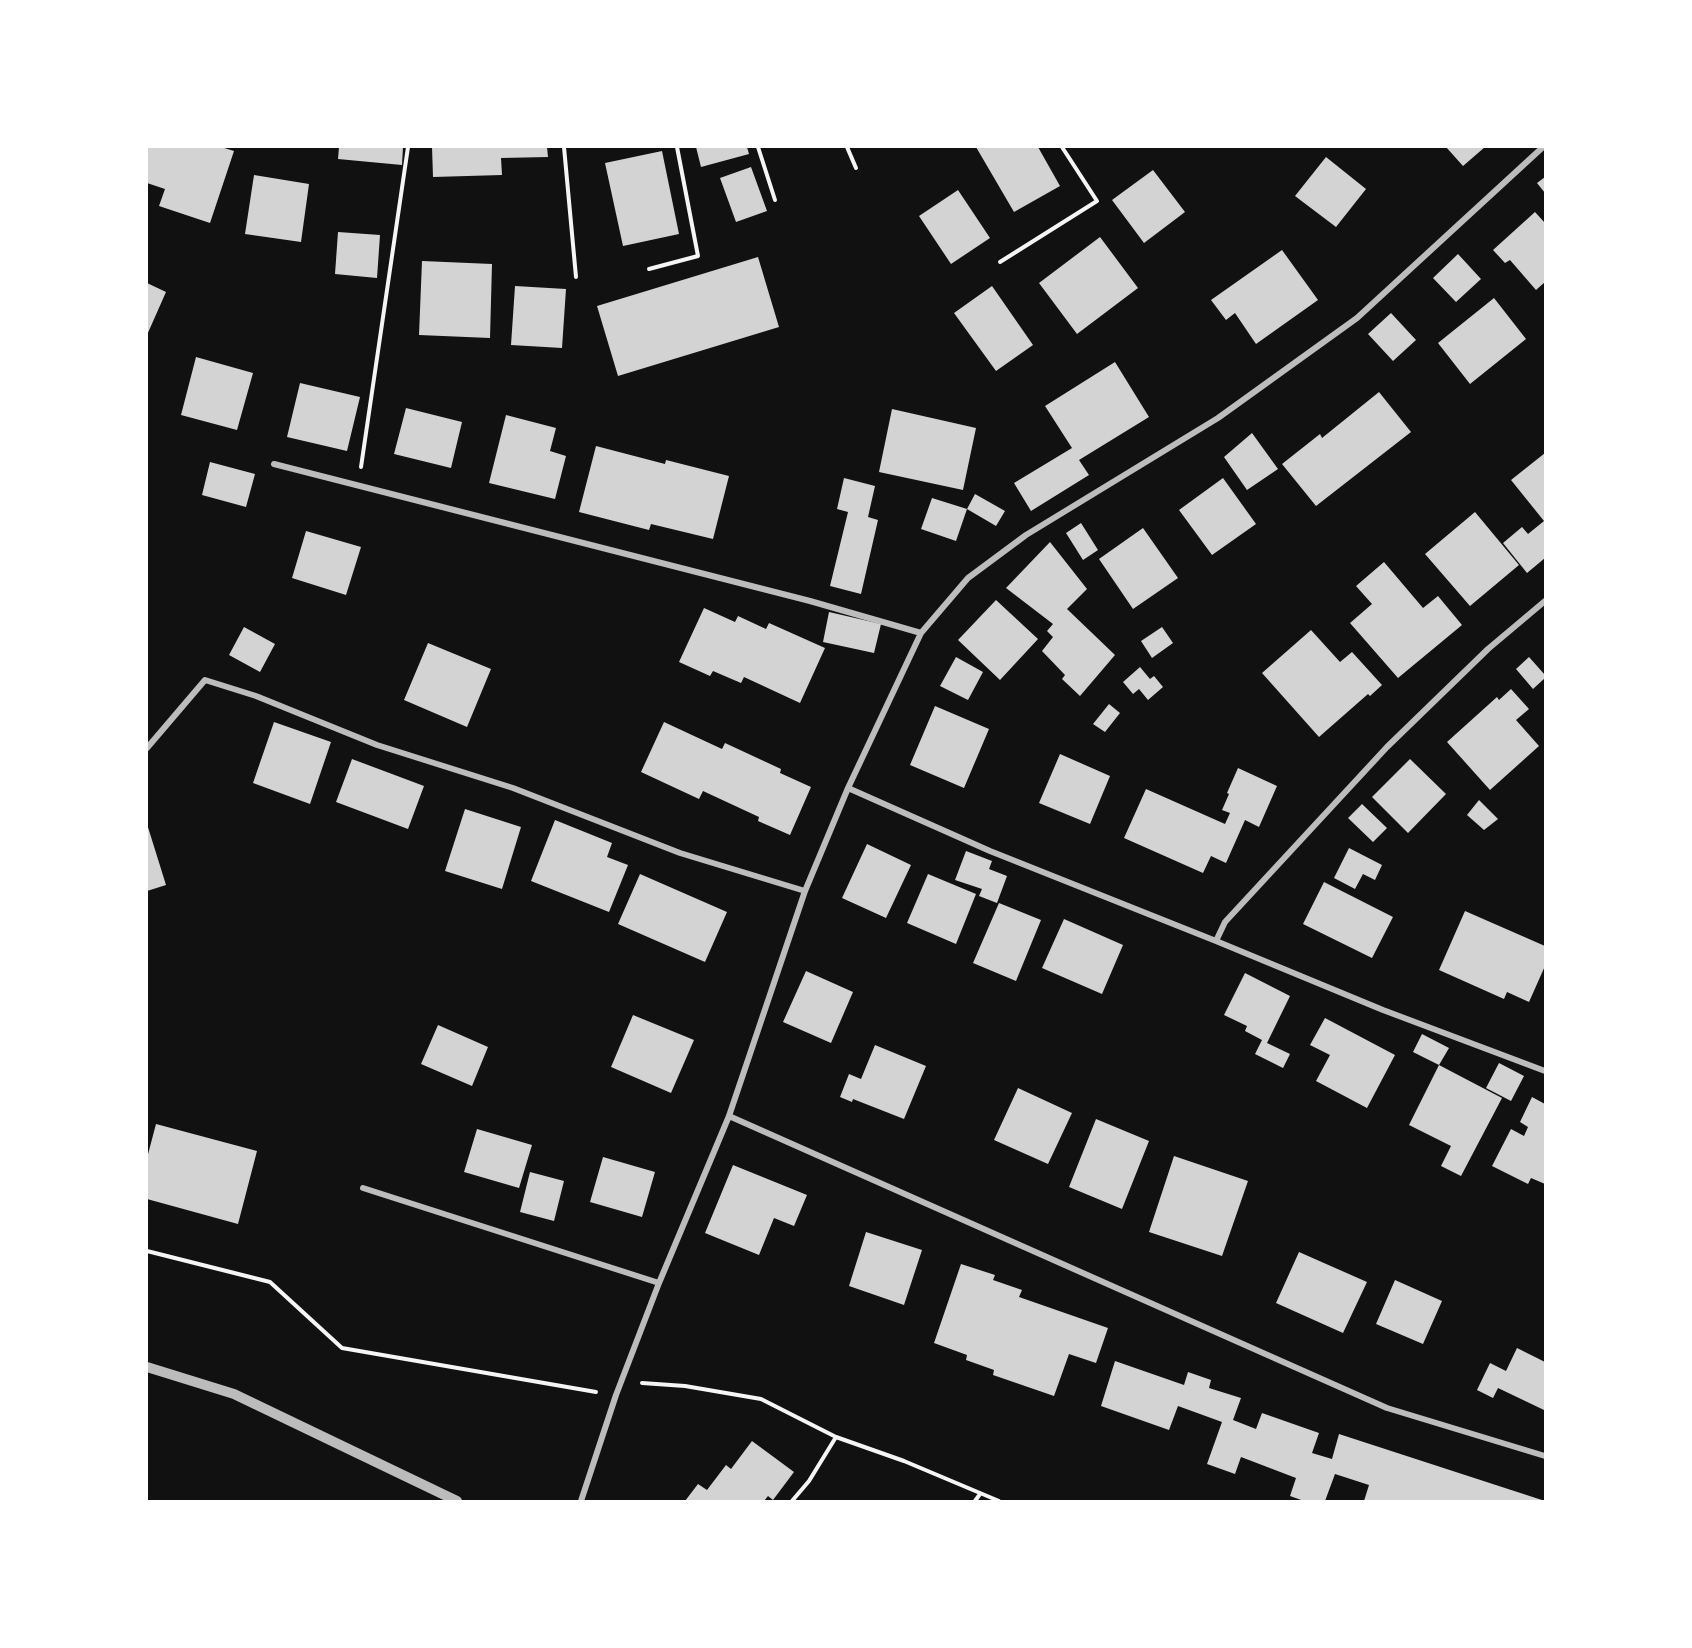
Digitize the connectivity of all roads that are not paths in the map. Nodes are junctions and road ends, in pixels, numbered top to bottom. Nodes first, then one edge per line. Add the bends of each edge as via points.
1 (1543, 147) edge
2 (274, 464) dead end
3 (1545, 602) edge
4 (921, 633) junction
5 (147, 748) edge
6 (848, 788) junction
7 (805, 891) junction
8 (1216, 940) junction
9 (1545, 1071) edge
10 (729, 1116) junction
11 (363, 1188) dead end
12 (659, 1283) junction
13 (147, 1367) edge
14 (1545, 1456) edge
15 (457, 1501) edge
16 (581, 1501) edge

1 - 4 street via 1358,318 1218,418 1026,535 968,579
2 - 4 street
3 - 8 street via 1488,649 1387,747 1226,922
4 - 6 street
5 - 7 street via 205,680 256,696 377,745 513,788 680,853
6 - 7 street
6 - 8 street via 990,852
7 - 10 street
8 - 9 street via 1383,1010
10 - 12 street
10 - 14 street via 1387,1408
11 - 12 street
12 - 16 street
13 - 15 street via 234,1394

